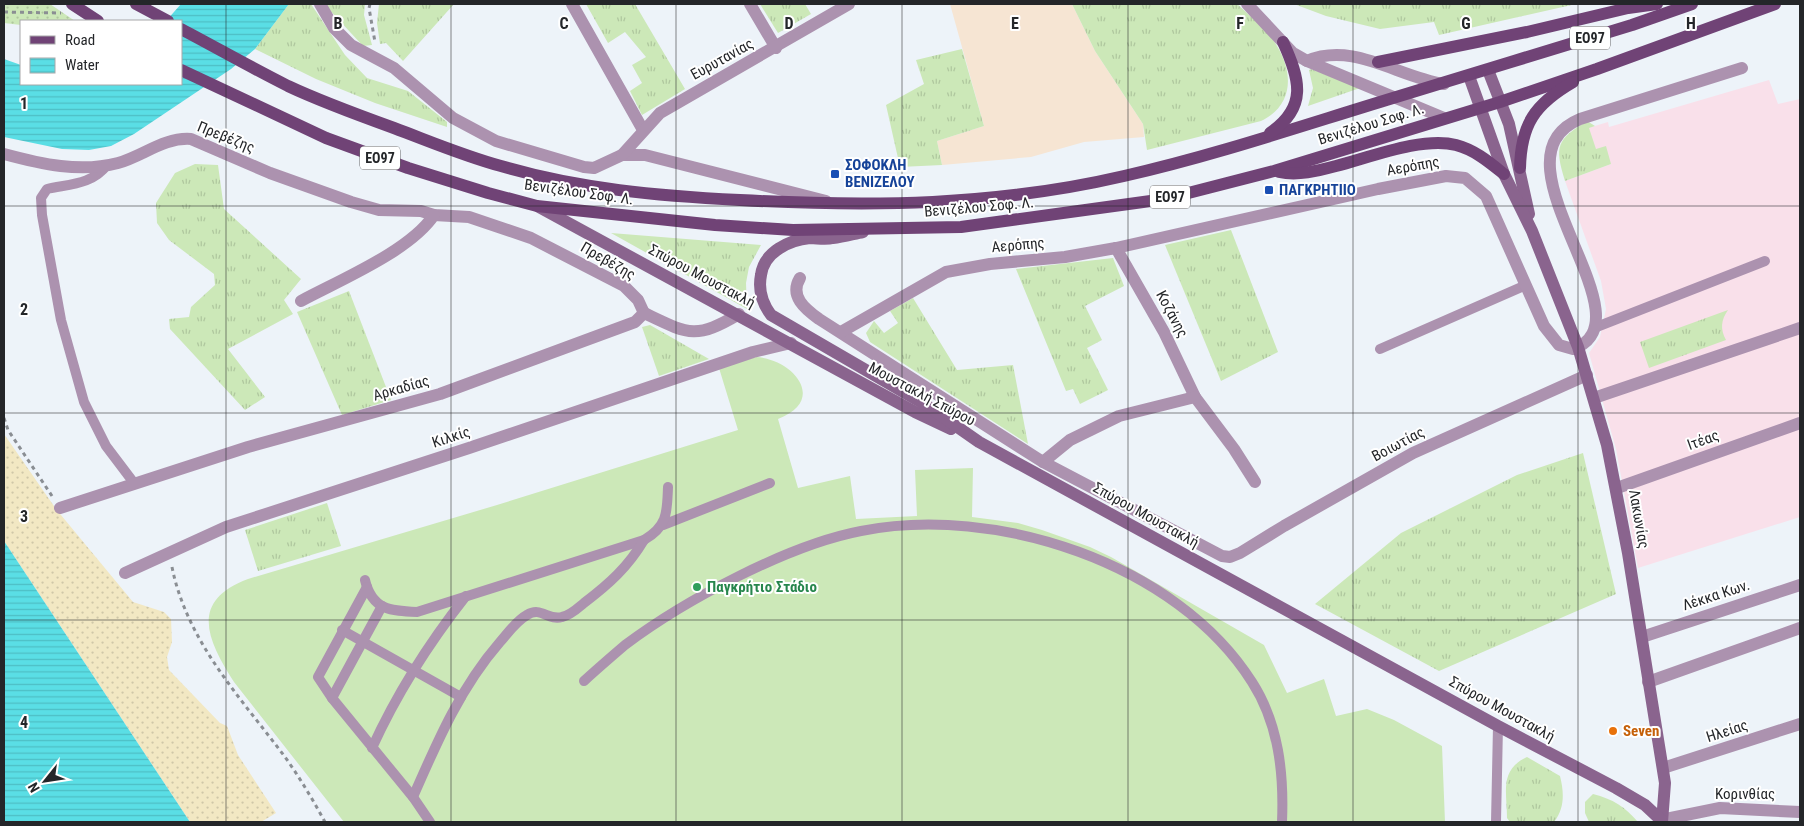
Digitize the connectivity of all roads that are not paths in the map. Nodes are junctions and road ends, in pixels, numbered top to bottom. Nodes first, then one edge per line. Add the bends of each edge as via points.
1 (136, 4) edge
2 (151, 4) edge
3 (572, 4) edge
4 (750, 4) edge
5 (849, 4) edge
6 (1247, 4) edge
7 (1657, 4) edge
8 (1692, 4) edge
9 (1775, 4) edge
10 (78, 5) edge
11 (321, 6) edge
12 (164, 19) edge
13 (97, 20) edge
14 (182, 30) edge
15 (1283, 42) junction
16 (776, 48) junction
17 (1307, 61) junction
18 (1378, 62) junction
19 (1742, 68) dead end
20 (1597, 69) junction
21 (1488, 70) junction
22 (182, 71) edge
23 (1469, 76) junction
24 (1445, 84) junction
25 (1395, 98) junction
26 (1500, 102) junction
27 (1481, 108) junction
28 (1444, 118) junction
29 (643, 130) junction
30 (1259, 141) junction
31 (4, 154) edge
32 (622, 155) junction
33 (107, 165) junction
34 (1520, 168) junction
35 (1274, 172) junction
36 (1504, 174) junction
37 (537, 206) junction
38 (844, 206) junction
39 (434, 216) junction
40 (872, 230) junction
41 (1532, 231) junction
42 (1116, 248) junction
43 (1765, 261) dead end
44 (800, 278) dead end
45 (1526, 285) junction
46 (302, 301) dead end
47 (644, 313) junction
48 (739, 314) junction
49 (1594, 328) junction
50 (1800, 328) edge
51 (841, 332) junction
52 (791, 343) junction
53 (1578, 347) junction
54 (1380, 349) dead end
55 (851, 375) joint
56 (1588, 375) junction
57 (1195, 397) junction
58 (1594, 398) junction
59 (1800, 423) edge
60 (979, 442) junction
61 (1043, 462) junction
62 (1255, 482) dead end
63 (134, 483) junction
64 (770, 483) dead end
65 (668, 487) dead end
66 (1617, 488) junction
67 (60, 508) road end
68 (663, 525) junction
69 (644, 540) junction
70 (1230, 557) joint
71 (125, 573) dead end
72 (1800, 585) edge
73 (466, 596) junction
74 (382, 606) junction
75 (1800, 628) edge
76 (342, 630) junction
77 (1642, 637) junction
78 (362, 642) junction
79 (413, 670) junction
80 (584, 681) dead end
81 (1648, 682) junction
82 (461, 697) junction
83 (332, 698) junction
84 (1800, 724) edge
85 (1498, 726) junction
86 (372, 748) junction
87 (1663, 768) junction
88 (413, 797) junction
89 (1800, 812) edge
90 (1662, 821) edge
91 (430, 822) edge
92 (1282, 822) edge
93 (1496, 822) edge

1 - 12 main road
2 - 12 main road
3 - 29 street
4 - 16 street
5 - 16 street, Ευρυτανίας
6 - 15 street
7 - 18 main road
8 - 21 main road, Βενιζέλου Σοφ. Λ. / ΕΟ97
9 - 20 main road, Βενιζέλου Σοφ. Λ. / ΕΟ97
10 - 13 main road
11 - 32 street via 334,28 350,45 394,68 453,118 496,141 584,167 594,168
14 - 38 main road, Βενιζέλου Σοφ. Λ. / ΕΟ97 via 251,67 339,108 498,166 578,185 654,194
15 - 17 street
15 - 30 main road via 1294,68 1297,100 1284,123
16 - 29 street, Ευρυτανίας via 660,113
17 - 18 street via 1330,54
17 - 25 street
18 - 24 street via 1424,80
19 - 49 street via 1580,119 1564,128 1556,138 1550,160 1551,186 1592,293 1596,313
20 - 26 main road, Βενιζέλου Σοφ. Λ. / ΕΟ97
20 - 34 main road via 1562,88 1538,108 1523,136
21 - 23 main road, Βενιζέλου Σοφ. Λ. / ΕΟ97
21 - 26 main road, Λακωνίας
22 - 37 main road, Βενιζέλου Σοφ. Λ. / ΕΟ97 via 326,138 488,194
23 - 24 main road, Βενιζέλου Σοφ. Λ. / ΕΟ97
23 - 27 main road, Λακωνίας
24 - 25 main road, Βενιζέλου Σοφ. Λ. / ΕΟ97
25 - 28 street
25 - 30 main road, Βενιζέλου Σοφ. Λ. / ΕΟ97
26 - 27 main road, Βενιζέλου Σοφ. Λ. / ΕΟ97
26 - 34 main road, Λακωνίας
27 - 28 main road, Βενιζέλου Σοφ. Λ. / ΕΟ97
27 - 36 main road, Λακωνίας
28 - 35 main road, Βενιζέλου Σοφ. Λ. / ΕΟ97
29 - 32 street, Ευρυτανίας
30 - 38 main road, Βενιζέλου Σοφ. Λ. / ΕΟ97 via 1122,177 1044,191 926,204
31 - 33 street, Πρεβέζης via 66,167
32 - 38 street via 645,155 681,162
33 - 39 street, Πρεβέζης via 138,156 177,138 191,139 270,173 351,202 379,210 421,211
33 - 63 lane via 92,178 74,185 46,189 41,198 42,215 61,320 86,408 106,446
34 - 41 main road, Λακωνίας
35 - 36 main road via 1310,172 1412,146 1440,143 1453,144 1482,156
35 - 40 main road, Βενιζέλου Σοφ. Λ. / ΕΟ97 via 1165,199 1072,213 961,227
36 - 41 main road, Λακωνίας
37 - 40 main road, Βενιζέλου Σοφ. Λ. / ΕΟ97 via 714,225
37 - 48 main road, Σπύρου Μουστακλή
39 - 46 street via 410,241
39 - 47 street, Πρεβέζης via 469,217 531,238 624,286 638,300
40 - 60 main road, Σπύρου Μουστακλή via 785,244 768,258 762,268 760,290 763,302 775,318 926,405
41 - 53 main road, Λακωνίας
42 - 45 street, Αερόπης via 1425,179 1458,176 1486,196
42 - 51 street, Αερόπης via 946,272
42 - 57 street, Κοζάνης via 1164,332
43 - 49 lane
44 - 51 street, Σπύρου Μουστακλή via 795,290 800,302 809,312
45 - 53 street, Αερόπης via 1551,336 1566,348
45 - 54 lane
47 - 48 street via 689,332 714,329
47 - 63 street, Αρκαδίας via 635,322 440,394 248,446
48 - 52 main road, Σπύρου Μουστακλή
49 - 53 street
50 - 58 street
51 - 61 street, Σπύρου Μουστακλή
52 - 55 main road, Σπύρου Μουστακλή
52 - 71 street, Κιλκίς via 753,352 278,509 226,527
53 - 56 main road, Λακωνίας
55 - 60 main road, Μουστακλή Σπύρου via 915,412
56 - 58 main road, Λακωνίας
56 - 70 street, Βοιωτίας via 1413,453
57 - 61 street via 1119,416 1070,440
57 - 62 street, Κοζάνης
58 - 66 main road, Λακωνίας
59 - 66 street, Ιτέας
60 - 85 main road, Σπύρου Μουστακλή
61 - 70 street, Σπύρου Μουστακλή via 1213,553
63 - 67 street, Αρκαδίας
64 - 68 lane
65 - 68 lane
66 - 77 main road, Λακωνίας
68 - 69 lane via 657,533
69 - 73 lane
69 - 82 lane via 634,559 616,579 570,614 560,618 533,611 525,616 490,653
72 - 77 street, Λέκκα Κων.
73 - 74 lane via 417,612 392,611
73 - 79 lane
74 - 76 lane via 366,584
74 - 78 lane
75 - 81 street
76 - 78 lane
76 - 83 lane via 318,677
77 - 81 main road, Λακωνίας
78 - 79 lane
78 - 83 lane
79 - 82 lane
79 - 86 lane
80 - 92 lane via 626,645 693,602 786,554 859,531 903,524 979,526 1013,532 1053,542 1144,583 1186,610 1236,659 1253,683 1271,722 1281,760
81 - 87 main road, Λακωνίας
82 - 88 lane
83 - 86 lane
84 - 87 street, Ηλείας
85 - 90 main road, Σπύρου Μουστακλή via 1616,788 1645,805
85 - 93 lane
86 - 88 lane
87 - 90 main road, Λακωνίας via 1665,796
88 - 91 lane
89 - 90 street, Κορινθίας via 1720,808

